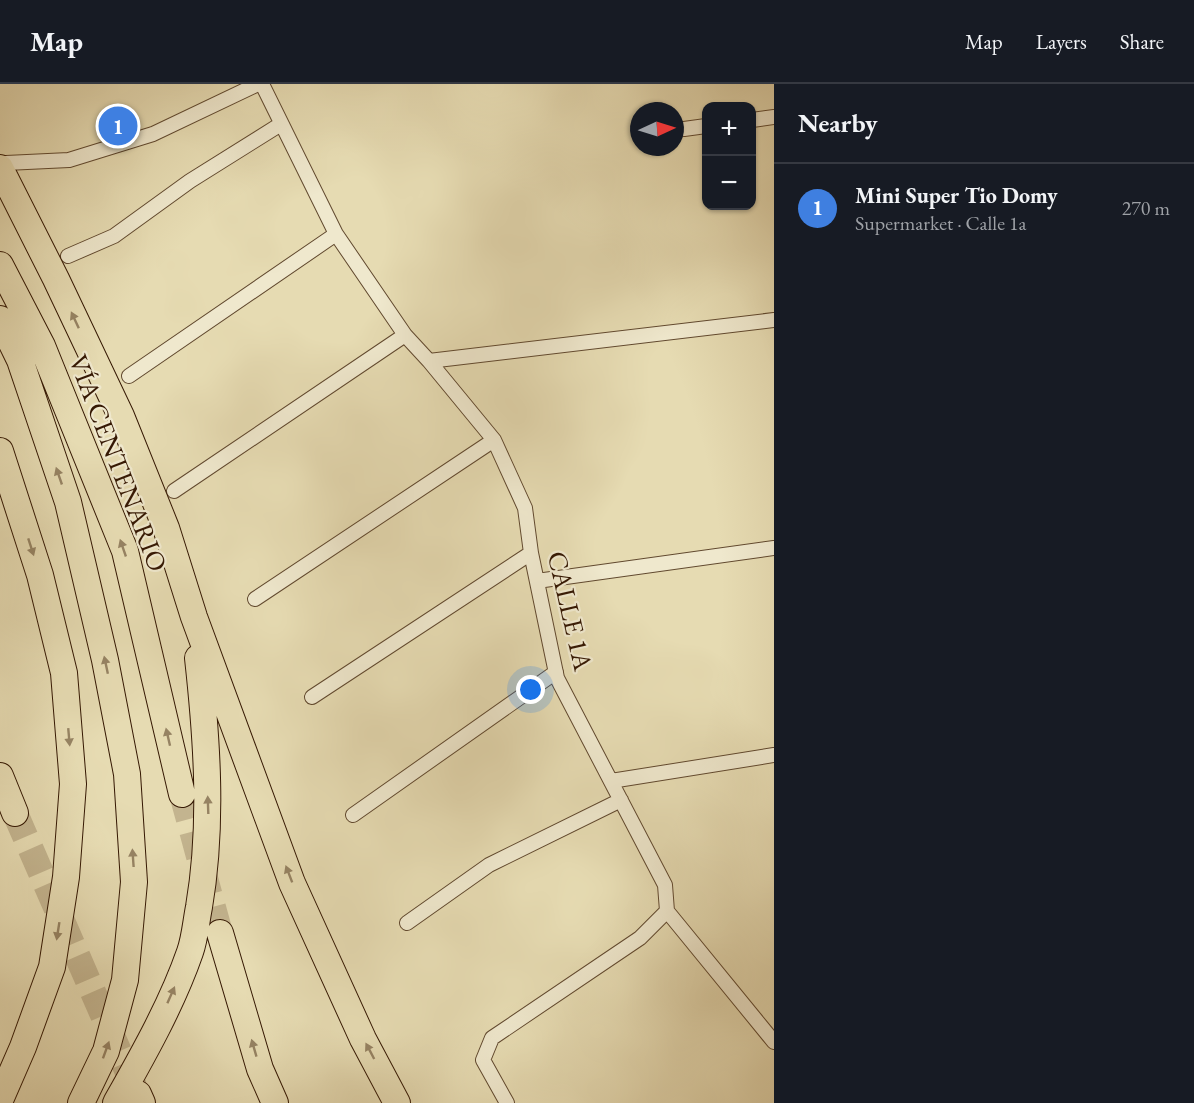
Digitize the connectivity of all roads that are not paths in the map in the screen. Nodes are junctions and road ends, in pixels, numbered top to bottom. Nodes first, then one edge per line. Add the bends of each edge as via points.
1 (260, 84) edge
2 (774, 117) edge
3 (756, 119) edge
4 (281, 124) junction
5 (702, 127) edge
6 (684, 129) dead end
7 (3, 165) edge
8 (336, 234) junction
9 (68, 256) dead end
10 (0, 265) edge
11 (0, 320) edge
12 (774, 320) edge
13 (405, 335) junction
14 (429, 361) junction
15 (129, 376) dead end
16 (494, 440) junction
17 (0, 451) edge
18 (174, 491) dead end
19 (774, 548) edge
20 (531, 553) junction
21 (537, 581) junction
22 (255, 599) dead end
23 (194, 617) junction
24 (556, 672) junction
25 (312, 697) dead end
26 (774, 755) edge
27 (0, 776) edge
28 (611, 781) junction
29 (182, 794) tunnel mouth
30 (621, 800) junction
31 (15, 813) tunnel mouth
32 (353, 815) dead end
33 (667, 911) junction
34 (408, 923) dead end
35 (220, 933) tunnel mouth
36 (774, 1042) edge
37 (0, 1100) edge
38 (132, 1100) edge
39 (81, 1103) edge
40 (275, 1103) edge
41 (397, 1103) edge
42 (507, 1103) edge

1 - 4 street, CALLE 1A
1 - 7 street via 153,134 69,159
2 - 3 street
4 - 8 street, CALLE 1A
4 - 9 street via 190,181 114,236
5 - 6 street
23 -> 7 highway via 166,528 121,416
8 - 13 street, CALLE 1A
8 - 15 street
29 -> 10 highway, VÍA CENTENARIO via 125,551 42,346
39 -> 11 highway via 106,1051 125,980 134,882 127,774 68,502 20,360
12 - 14 street
13 - 14 street, CALLE 1A
13 - 18 street
14 - 16 street, CALLE 1A
16 - 20 street, CALLE 1A via 525,508
16 - 22 street
17 -> 37 highway via 40,575 64,673 74,784 66,877 52,967
19 - 21 street
20 - 21 street, CALLE 1A
20 - 25 street
21 - 24 street, CALLE 1A
38 -> 23 highway via 150,1042 191,950 203,883 208,814 204,712
41 -> 23 highway via 363,1039 292,883
24 - 28 street, CALLE 1A
24 - 32 street
26 - 28 street
27 - 31 highway
28 - 30 street, CALLE 1A
30 - 33 street, CALLE 1A via 665,885
30 - 34 street via 489,864
33 - 36 street
33 - 42 street via 640,938 492,1038 483,1060
40 -> 35 highway via 260,1069

